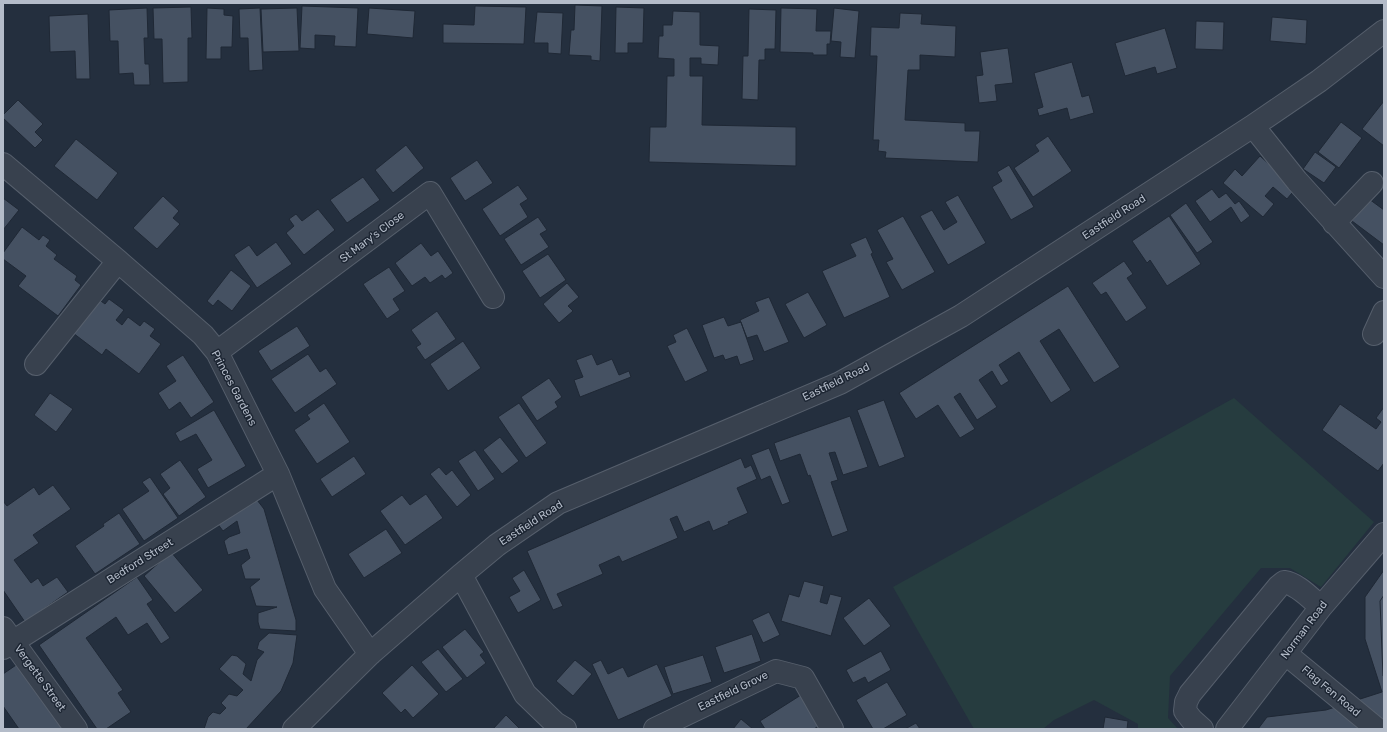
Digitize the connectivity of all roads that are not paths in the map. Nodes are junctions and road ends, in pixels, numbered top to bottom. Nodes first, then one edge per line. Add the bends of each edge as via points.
1 (1384, 31) edge
2 (1253, 126) junction
3 (3, 164) edge
4 (1372, 183) dead end
5 (1334, 223) junction
6 (118, 261) junction
7 (1384, 278) edge
8 (493, 297) dead end
9 (1384, 312) edge
10 (1374, 334) dead end
11 (217, 352) junction
12 (36, 364) dead end
13 (278, 474) junction
14 (1384, 534) edge
15 (461, 575) junction
16 (1321, 607) junction
17 (6, 639) edge
18 (370, 654) junction
19 (1286, 654) junction
20 (76, 729) edge
21 (294, 729) edge
22 (565, 729) edge
23 (655, 729) edge
24 (832, 729) edge
25 (1202, 729) edge
26 (1227, 729) edge
27 (1376, 729) edge

1 - 2 street, Eastfield Road via 1319,81
2 - 5 street
2 - 15 street, Eastfield Road via 961,316 840,382 558,504 497,545
3 - 6 street, Princes Gardens
4 - 5 street
5 - 7 street
6 - 11 street, Princes Gardens via 202,335
6 - 12 street
8 - 11 street, St Mary's Close via 430,194
9 - 10 street
11 - 13 street, Princes Gardens
13 - 17 street, Bedford Street
13 - 18 street, Princes Gardens via 325,589
14 - 16 street, Norman Road
15 - 18 street, Eastfield Road
15 - 22 street via 525,694 555,723
16 - 19 street, Norman Road
16 - 25 street via 1290,583 1284,582 1279,586 1190,694 1185,711
17 - 20 street, Vergette Street
18 - 21 street, Eastfield Road
19 - 26 street, Norman Road
19 - 27 street, Flag Fen Road
23 - 24 street, Eastfield Grove via 776,671 803,678

